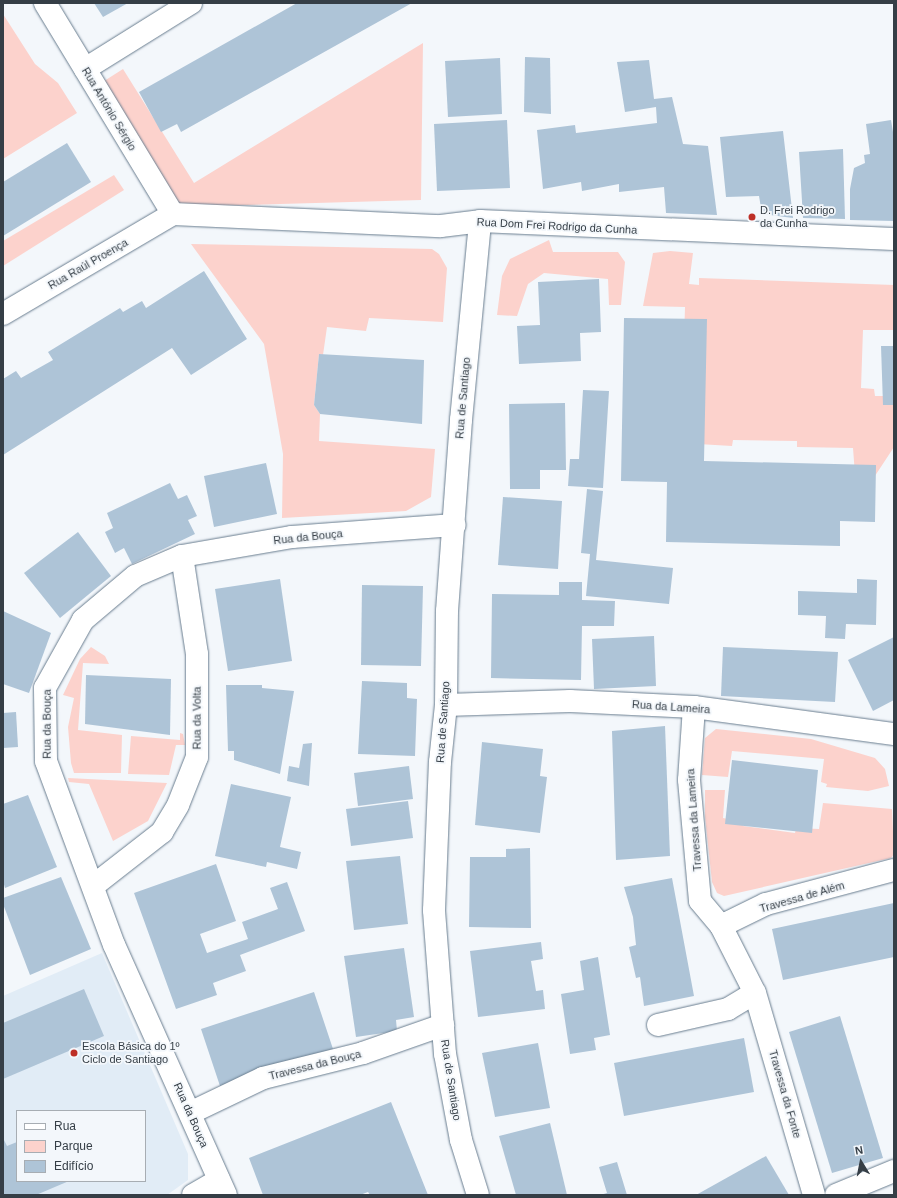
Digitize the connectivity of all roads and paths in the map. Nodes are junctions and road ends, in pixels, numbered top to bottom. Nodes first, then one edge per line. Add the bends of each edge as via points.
1 (45, 3) edge
2 (191, 3) edge
3 (85, 69) junction
4 (173, 214) junction
5 (480, 221) junction
6 (894, 239) edge
7 (3, 314) edge
8 (454, 525) junction
9 (182, 556) junction
10 (446, 705) junction
11 (694, 707) junction
12 (894, 734) edge
13 (894, 870) edge
14 (93, 886) junction
15 (722, 926) junction
16 (755, 993) junction
17 (443, 1024) junction
18 (658, 1025) dead end
19 (190, 1113) junction
20 (894, 1171) edge
21 (222, 1188) edge
22 (193, 1195) edge
23 (478, 1195) edge
24 (814, 1195) edge
25 (836, 1195) edge

1 - 3 street, Rua António Sérgio
2 - 3 street
3 - 4 street, Rua António Sérgio
4 - 5 street, Rua Dom Frei Rodrigo da Cunha via 441,226
4 - 7 street, Rua Raúl Proença
5 - 6 street, Rua Dom Frei Rodrigo da Cunha
5 - 8 street, Rua de Santiago
8 - 9 street, Rua da Bouça via 292,537
8 - 10 street, Rua de Santiago via 447,611
9 - 14 street, Rua da Volta via 197,654 197,757 178,805 162,832
9 - 14 street, Rua da Bouça via 135,576 83,620 45,688 46,760
10 - 11 street, Rua da Lameira via 570,702
10 - 17 street, Rua de Santiago via 440,762 434,910
11 - 12 street, Rua da Lameira
11 - 15 street, Travessa da Lameira via 689,780 700,901
13 - 15 street, Travessa de Além via 766,904
14 - 19 street, Rua da Bouça via 114,945
15 - 16 street
16 - 18 street via 728,1009
16 - 24 street, Travessa da Fonte
17 - 19 street, Travessa da Bouça via 363,1052 263,1078
17 - 23 street, Rua de Santiago via 445,1054 462,1140
19 - 21 street, Rua da Bouça
20 - 25 street
21 - 22 street

